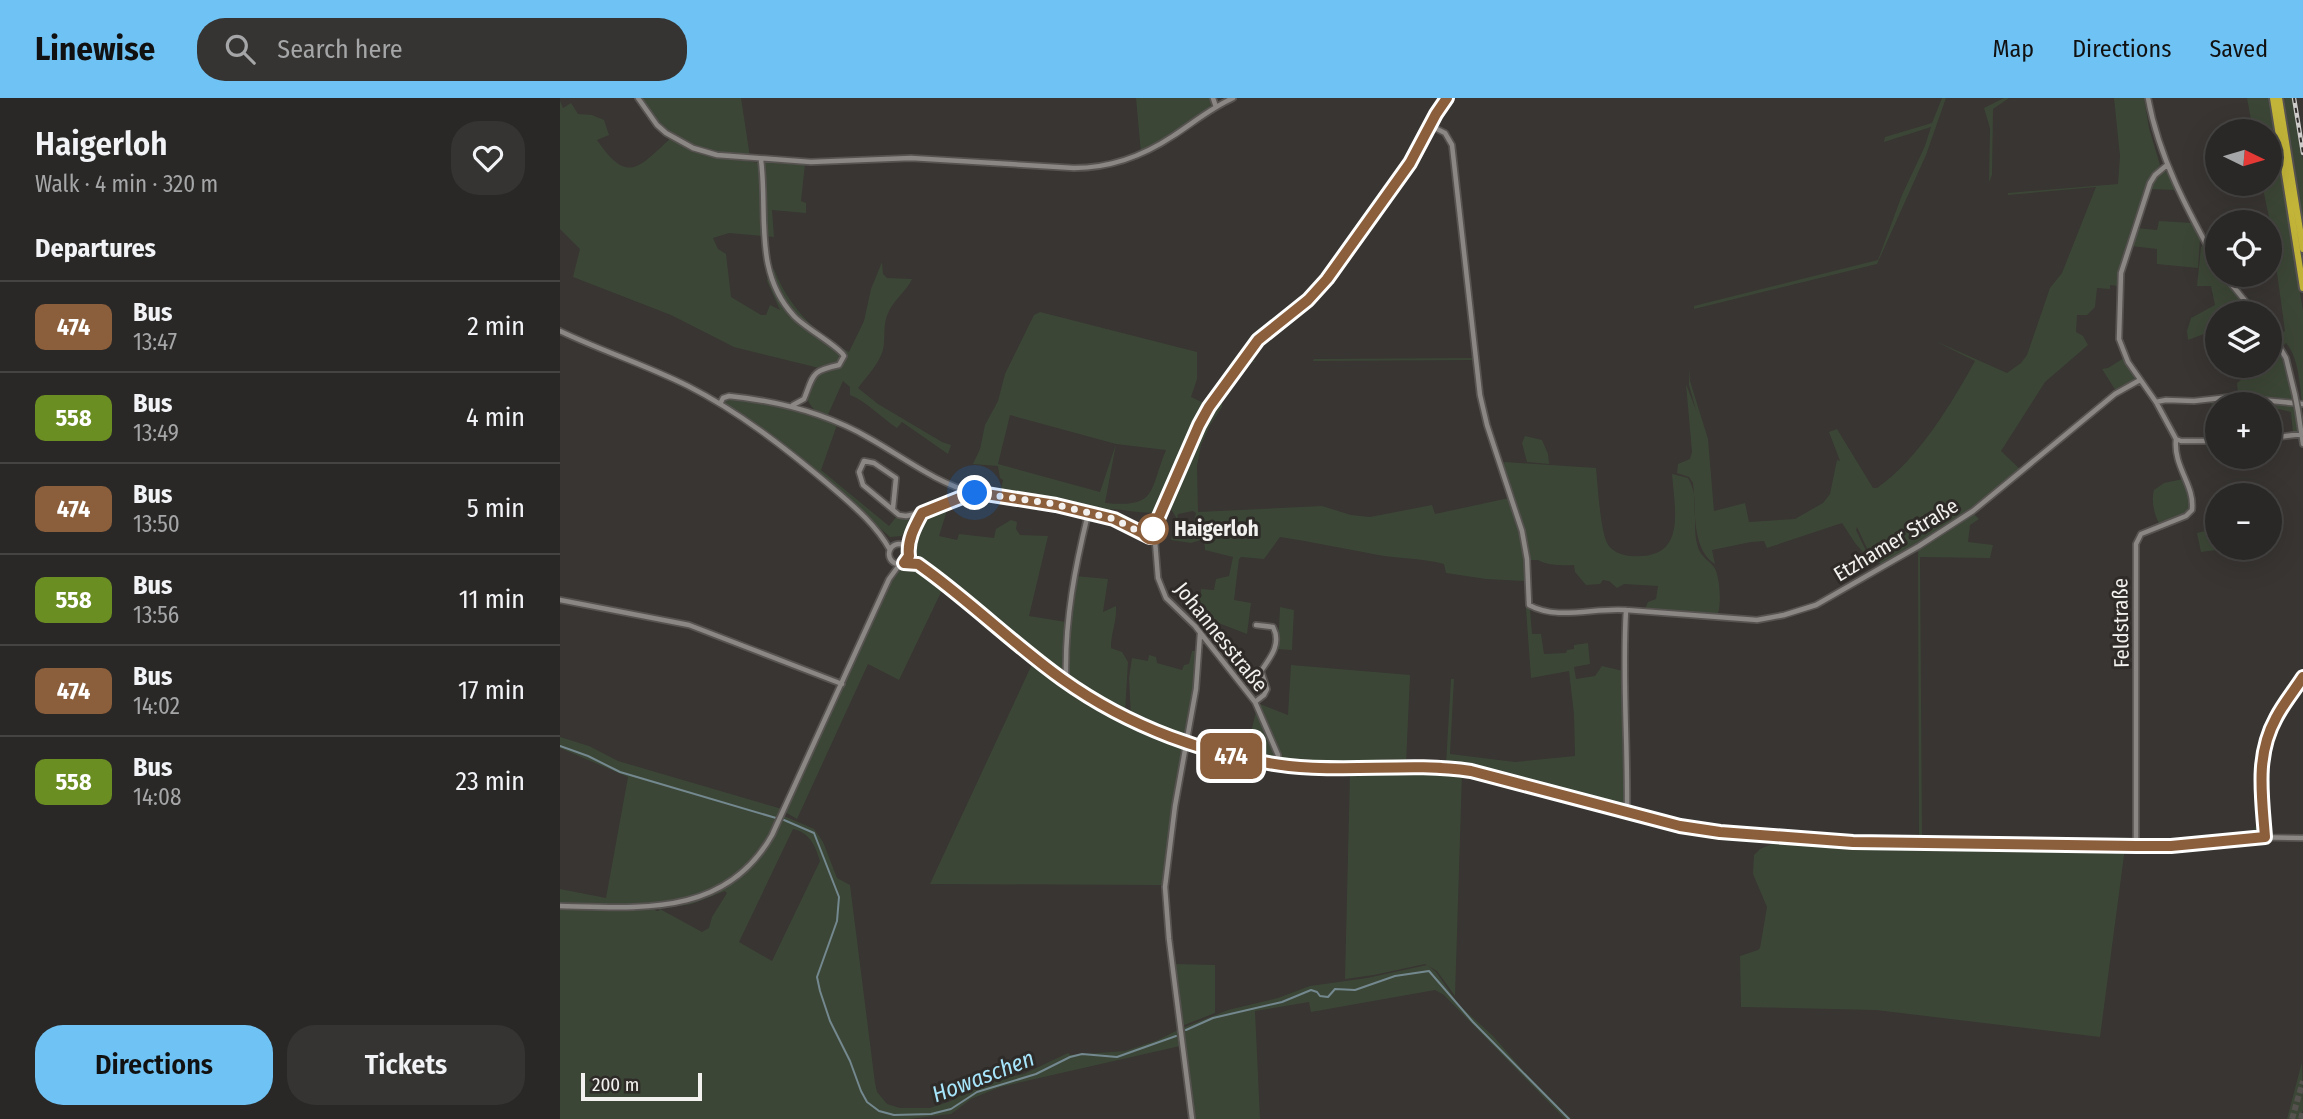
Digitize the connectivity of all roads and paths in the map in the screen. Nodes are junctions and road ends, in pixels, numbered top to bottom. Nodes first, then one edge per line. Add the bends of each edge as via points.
1 (638, 98) edge
2 (1213, 98) edge
3 (1233, 98) edge
4 (1447, 98) edge
5 (2148, 98) edge
6 (2273, 98) edge
7 (2279, 98) edge
8 (1216, 107) junction
9 (1429, 125) junction
10 (761, 160) junction
11 (2167, 165) junction
12 (2205, 240) edge
13 (2303, 249) edge
14 (2234, 287) edge
15 (2303, 288) edge
16 (2245, 301) edge
17 (560, 331) edge
18 (2282, 351) edge
19 (2140, 380) junction
20 (806, 396) junction
21 (2157, 402) junction
22 (720, 404) junction
23 (2303, 404) edge
24 (793, 405) junction
25 (815, 414) junction
26 (2302, 434) edge
27 (2282, 436) edge
28 (2176, 439) junction
29 (2205, 441) edge
30 (2303, 444) edge
31 (975, 493) junction
32 (893, 508) junction
33 (922, 513) junction
34 (1088, 514) junction
35 (912, 533) junction
36 (884, 537) junction
37 (1150, 537) junction
38 (899, 544) junction
39 (890, 550) junction
40 (909, 552) junction
41 (892, 561) junction
42 (902, 564) junction
43 (918, 564) junction
44 (889, 579) junction
45 (560, 600) edge
46 (1626, 610) junction
47 (1256, 625) dead end
48 (1200, 634) junction
49 (2303, 677) edge
50 (1063, 680) junction
51 (842, 684) junction
52 (1255, 702) junction
53 (1186, 743) junction
54 (1278, 764) junction
55 (1627, 811) junction
56 (2265, 837) junction
57 (2303, 838) edge
58 (2136, 846) junction
59 (560, 906) edge
60 (1192, 1119) edge

1 - 10 street via 657,125 687,145 717,155
2 - 8 street
3 - 8 street
4 - 9 street
5 - 11 street
6 - 15 highway
7 - 13 highway
8 - 10 street via 1134,157 1083,168 911,158
9 - 37 street via 1410,163 1327,279 1258,340 1199,425
9 - 46 street, Etzhamer Straße via 1446,133 1452,145 1480,395 1522,531 1529,605 1566,613
10 - 20 street via 764,243 771,280 794,317 844,356 839,365 816,372
11 - 12 street
11 - 19 street via 2150,183 2121,273 2119,342
14 - 16 street
17 - 22 street
18 - 26 street, bridge
19 - 21 street
19 - 46 street, Etzhamer Straße via 2115,394 1973,511 1815,605 1745,620
20 - 24 street
20 - 25 street
21 - 23 street via 2230,397
21 - 28 street
22 - 24 street via 729,396
22 - 36 street via 797,458
24 - 25 street
25 - 31 street
26 - 27 street
26 - 30 street
28 - 29 street
28 - 58 street, Feldstraße via 2192,510 2141,534 2136,544
31 - 33 street
31 - 34 street via 1049,503
32 - 32 street via 861,482 864,461 896,478
32 - 33 street via 902,516
33 - 35 street
34 - 37 street via 1114,519
34 - 50 street via 1073,575
35 - 38 street
35 - 40 street
36 - 38 street
36 - 39 street
37 - 48 street, Johannesstraße via 1162,591
38 - 39 street
38 - 40 street
39 - 41 street
40 - 42 street
40 - 43 street
41 - 42 street
41 - 44 street
42 - 43 street
42 - 44 street
43 - 50 street
44 - 51 street
45 - 51 street via 689,625
46 - 55 street
47 - 52 street via 1273,627 1276,633 1273,654 1261,671 1267,688
48 - 52 street, Johannesstraße
48 - 53 street
49 - 56 street via 2276,718 2264,748
50 - 53 street via 1125,717
51 - 59 street via 772,835 740,875 709,894 667,905
52 - 54 street, Johannesstraße
53 - 54 street
53 - 60 street via 1165,887
54 - 55 street via 1459,769
55 - 58 street via 1703,830 1825,841
56 - 57 street
56 - 58 street

